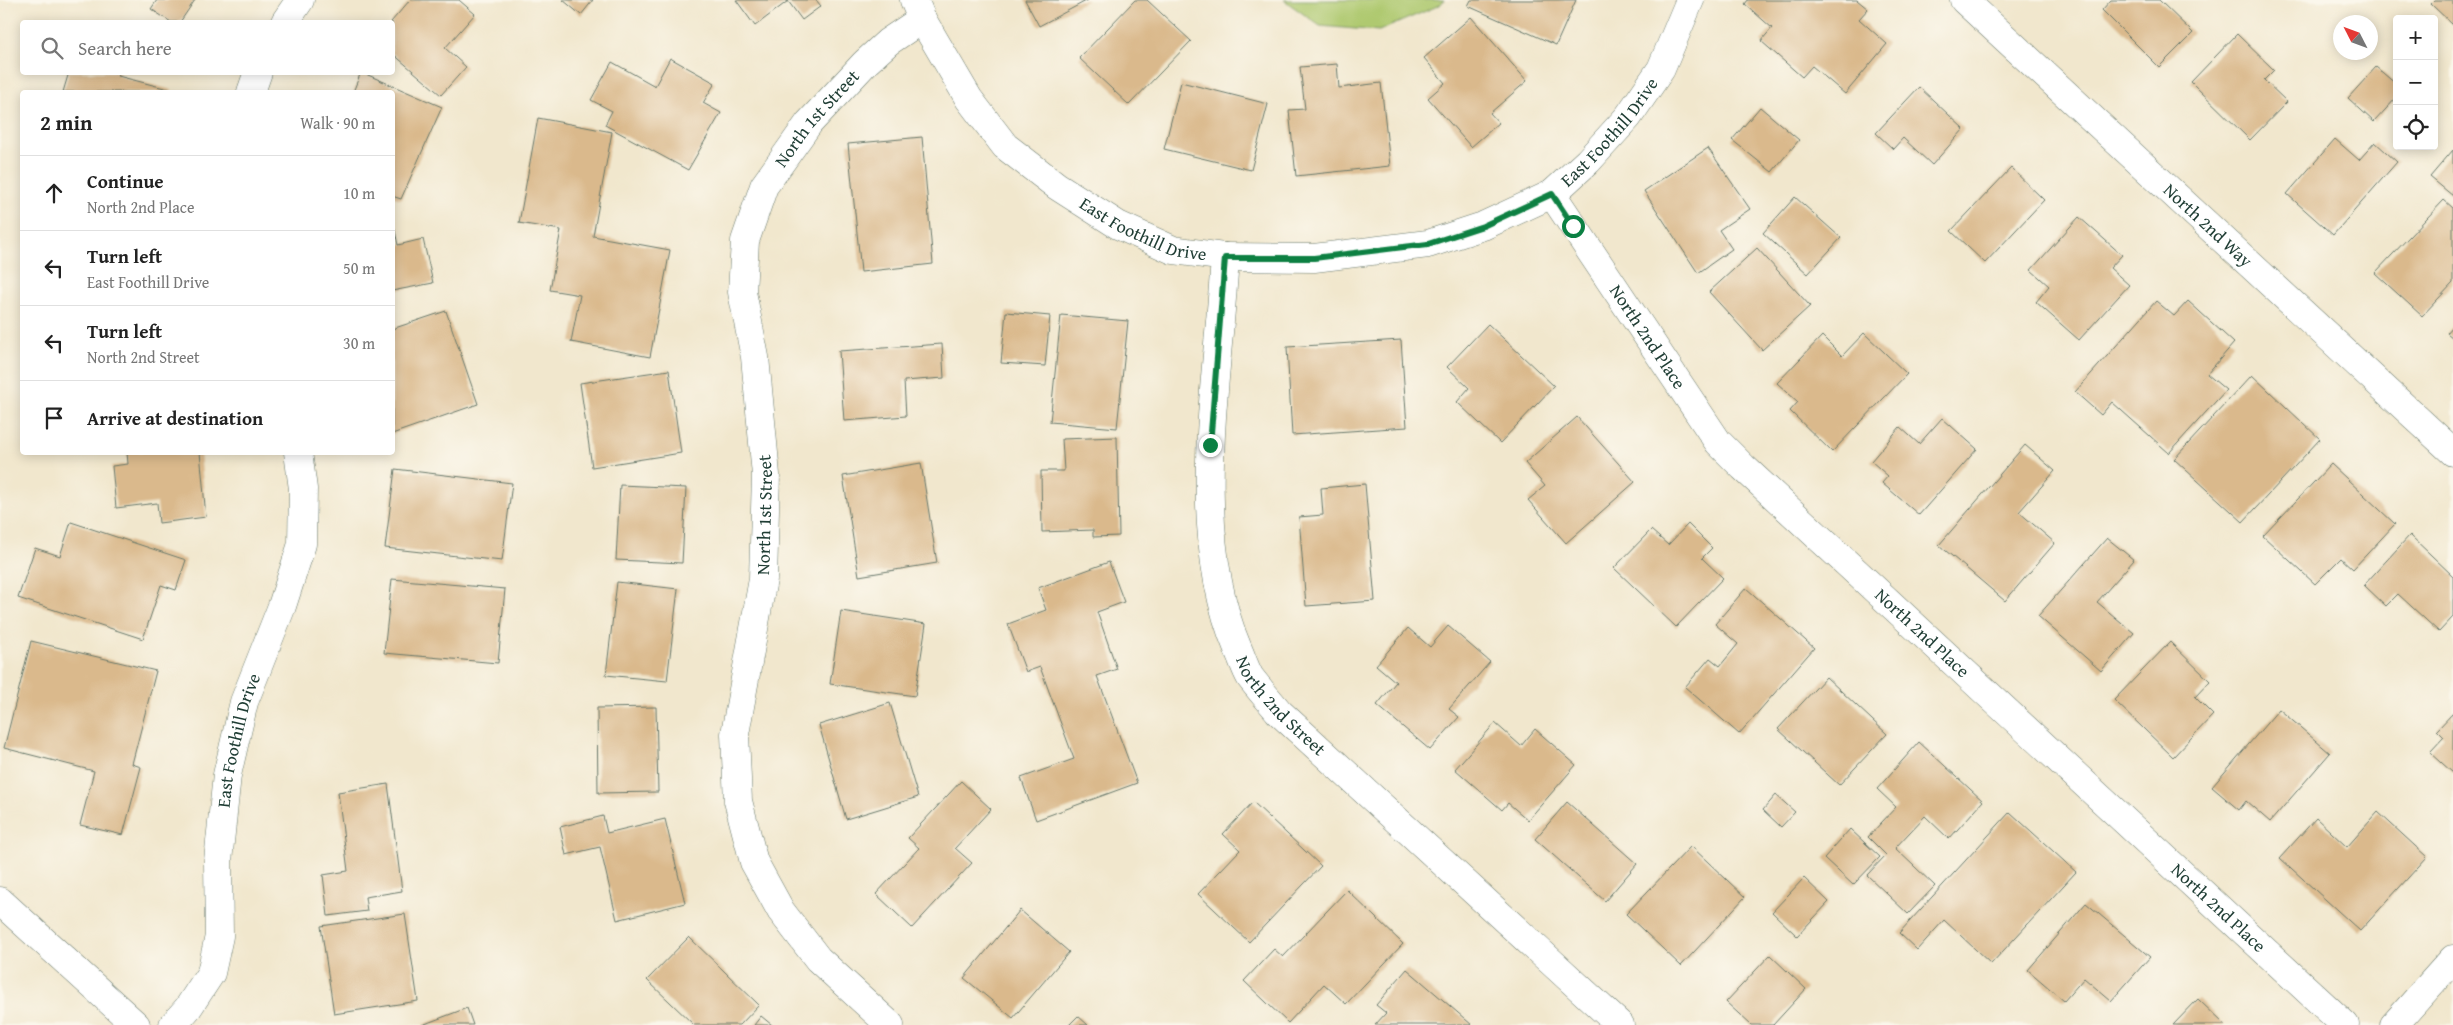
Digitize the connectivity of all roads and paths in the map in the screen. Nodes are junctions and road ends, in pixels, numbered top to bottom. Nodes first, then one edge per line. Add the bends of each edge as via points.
1 (300, 0) edge
2 (1690, 0) edge
3 (1964, 0) edge
4 (918, 10) edge
5 (286, 20) edge
6 (257, 75) edge
7 (252, 90) edge
8 (1552, 194) junction
9 (1225, 258) junction
10 (2453, 452) edge
11 (298, 455) edge
12 (0, 901) edge
13 (2453, 959) edge
14 (136, 1025) edge
15 (173, 1025) edge
16 (890, 1025) edge
17 (1620, 1025) edge
18 (2345, 1025) edge
19 (2394, 1025) edge

1 - 5 street
2 - 8 street, East Foothill Drive via 1661,69 1628,117
3 - 10 street, North 2nd Way
4 - 9 street, East Foothill Drive via 969,99 1005,146 1057,186 1118,225 1173,250
4 - 16 street, North 1st Street via 809,123 764,186 744,241 742,292 755,357 766,475 763,580 735,734 738,801 754,862 781,911 818,959
6 - 7 street
8 - 9 street, East Foothill Drive via 1483,226 1428,244 1314,258
8 - 18 street, North 2nd Place via 1718,442
9 - 17 street, North 2nd Street via 1210,445 1212,525 1216,570 1226,621 1250,676 1279,712
11 - 15 street, East Foothill Drive via 303,489 302,544 282,606 244,702 227,775 218,861 219,936 211,973
12 - 14 street
13 - 19 street

